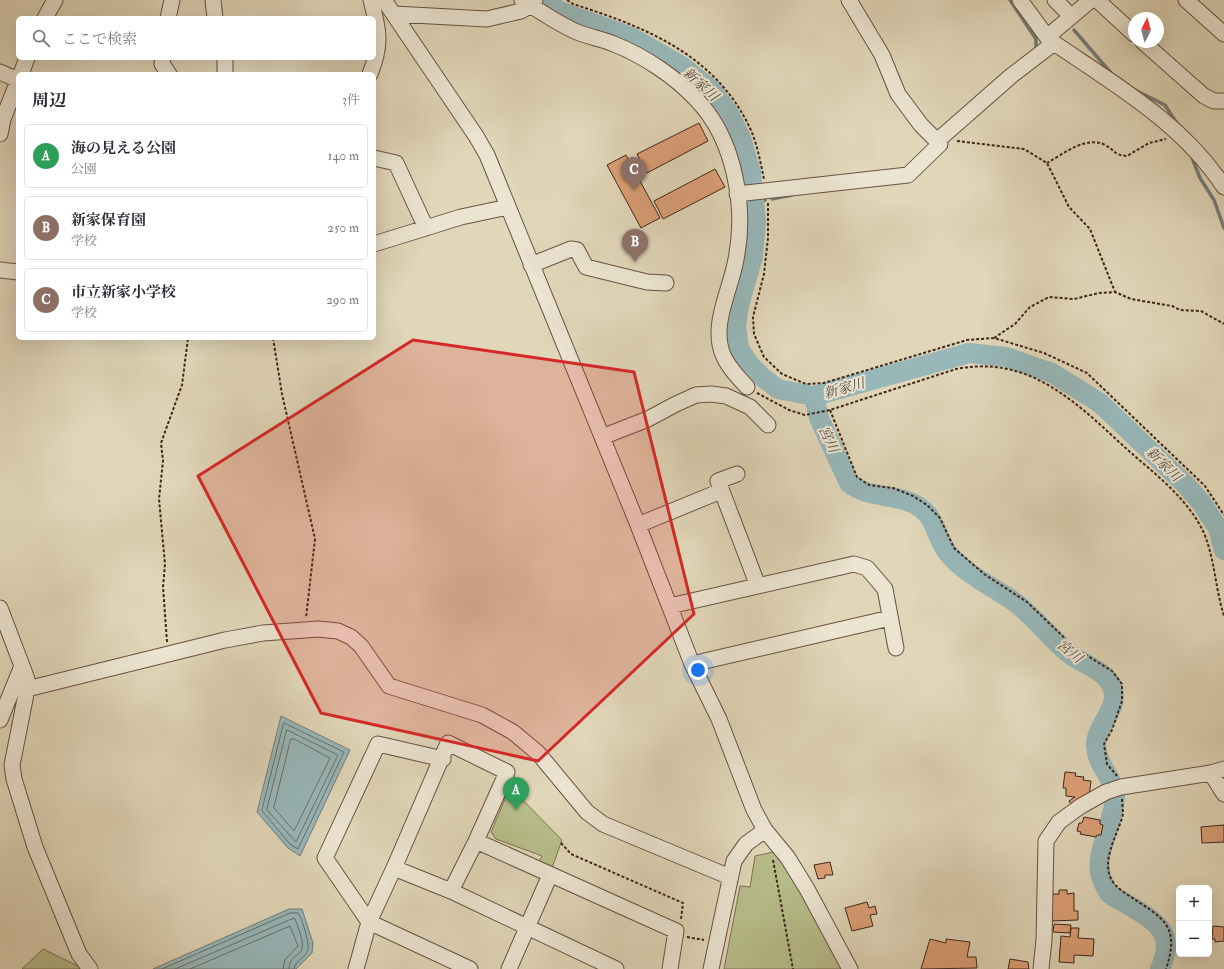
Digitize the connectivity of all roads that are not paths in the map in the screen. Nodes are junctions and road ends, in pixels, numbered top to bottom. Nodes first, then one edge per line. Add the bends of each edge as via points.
1 (55, 0) edge
2 (172, 0) edge
3 (213, 0) edge
4 (371, 0) edge
5 (849, 0) edge
6 (1020, 0) edge
7 (1055, 0) edge
8 (1090, 0) edge
9 (1097, 0) edge
10 (1188, 1) edge
11 (529, 2) edge
12 (389, 7) edge
13 (46, 16) edge
14 (168, 16) edge
15 (216, 16) edge
16 (374, 16) edge
17 (1071, 16) junction
18 (376, 23) edge
19 (1128, 28) edge
20 (1224, 34) edge
21 (1050, 40) junction
22 (1150, 48) edge
23 (376, 59) edge
24 (26, 60) edge
25 (163, 60) edge
26 (225, 60) edge
27 (376, 60) edge
28 (0, 72) edge
29 (22, 72) edge
30 (168, 72) edge
31 (225, 72) edge
32 (371, 72) edge
33 (16, 79) edge
34 (16, 85) edge
35 (1224, 101) edge
36 (0, 134) edge
37 (939, 143) junction
38 (376, 159) edge
39 (1224, 187) edge
40 (737, 194) junction
41 (508, 207) junction
42 (426, 228) junction
43 (376, 243) edge
44 (531, 265) junction
45 (0, 270) edge
46 (16, 272) edge
47 (666, 283) dead end
48 (730, 367) junction
49 (746, 387) road end
50 (750, 407) junction
51 (768, 425) dead end
52 (602, 437) junction
53 (737, 474) dead end
54 (721, 490) junction
55 (638, 525) junction
56 (758, 586) junction
57 (670, 606) junction
58 (0, 608) edge
59 (890, 618) junction
60 (896, 648) dead end
61 (692, 664) junction
62 (22, 666) junction
63 (27, 689) junction
64 (0, 720) edge
65 (443, 758) junction
66 (1217, 771) edge
67 (1224, 794) edge
68 (765, 830) junction
69 (476, 841) junction
70 (394, 868) junction
71 (550, 875) junction
72 (730, 877) junction
73 (451, 891) junction
74 (369, 922) junction
75 (528, 928) junction
76 (90, 969) edge
77 (356, 969) edge
78 (470, 969) edge
79 (509, 969) edge
80 (616, 969) edge
81 (670, 969) edge
82 (711, 969) edge
83 (850, 969) edge
84 (1041, 969) edge

1 - 13 street
2 - 14 street
3 - 15 street
4 - 12 street
4 - 16 street
5 - 37 street via 882,54 898,94 921,125
6 - 21 street
7 - 17 street
8 - 17 street
9 - 19 street
10 - 20 street
11 - 12 street via 521,11 487,19
11 - 40 street via 577,32 638,54 697,100 714,122 726,148
12 - 41 street via 476,136 487,155
17 - 21 street
18 - 23 street via 380,42
21 - 37 street
21 - 39 street via 1164,121 1210,166
22 - 35 street via 1204,96 1214,101
24 - 29 street
25 - 30 street via 162,64
26 - 31 street
27 - 32 street
28 - 33 street
34 - 36 street
37 - 40 street via 908,175
38 - 42 street via 396,164
40 - 48 street via 740,219 739,245 721,314 720,339 723,355
41 - 42 street
41 - 44 street
42 - 43 street
44 - 47 street via 571,249 578,250 586,267 647,282
44 - 52 street
45 - 46 street
48 - 49 street
48 - 50 street via 734,386
50 - 51 street
50 - 52 street via 726,396 696,396
52 - 55 street
53 - 54 street via 718,481
54 - 55 street
54 - 56 street
55 - 57 street
56 - 57 street
56 - 59 street via 854,564 867,568 885,589
57 - 61 street
58 - 62 street
59 - 60 street
59 - 61 street
61 - 68 street via 719,719 754,810
62 - 63 street via 27,679
62 - 64 street
63 - 72 street via 263,633 318,629 338,631 351,637 361,646 389,686 482,716 513,732 538,753 587,812 603,824
63 - 76 street via 12,765 17,794 35,847 79,954
65 - 69 street via 448,743 507,772
65 - 70 street
65 - 74 street via 378,744 325,858
66 - 67 street
66 - 84 street via 1121,787 1081,806 1059,822 1046,841
68 - 72 street via 746,844 734,861
68 - 83 street via 788,858 807,889
69 - 71 street
69 - 73 street
70 - 73 street
70 - 74 street
71 - 75 street
71 - 81 street via 678,934
72 - 82 street
73 - 75 street
74 - 77 street
74 - 78 street
75 - 79 street
75 - 80 street

